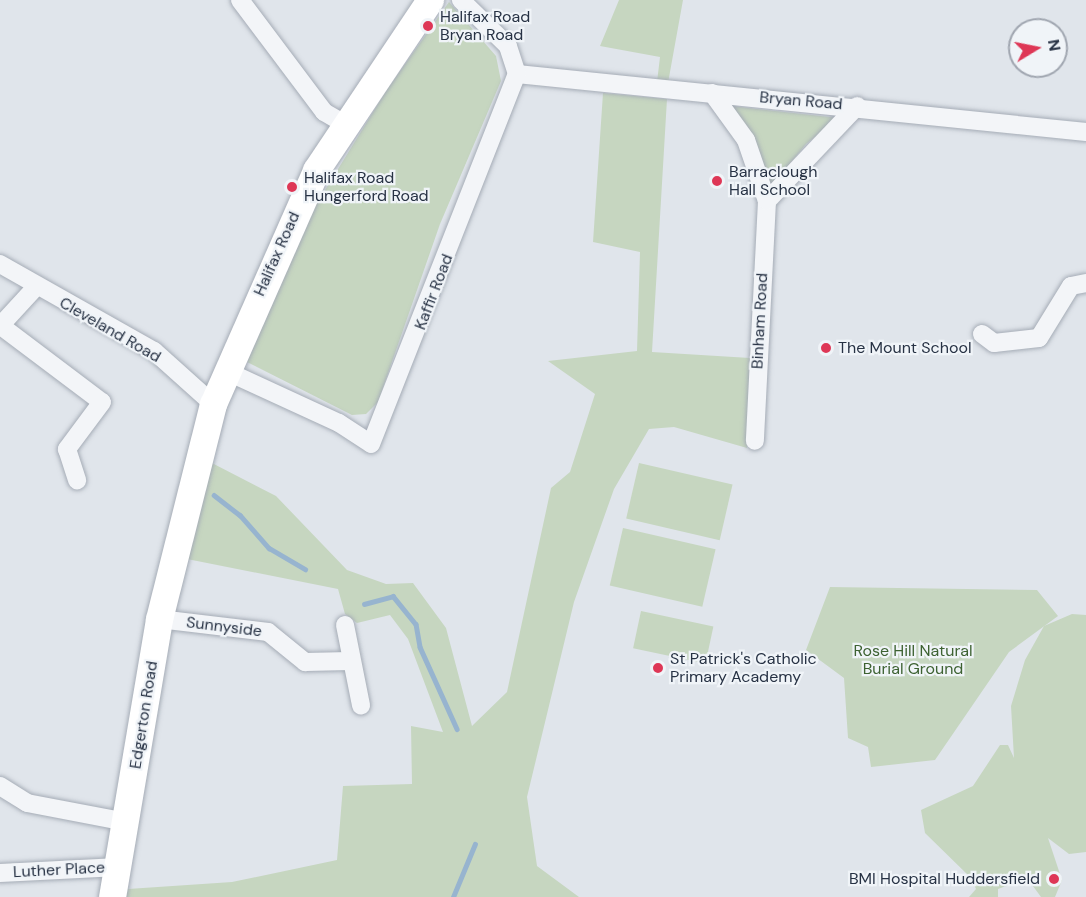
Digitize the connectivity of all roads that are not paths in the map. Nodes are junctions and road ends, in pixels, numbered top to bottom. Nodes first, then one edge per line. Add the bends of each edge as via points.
1 (240, 0) edge
2 (430, 0) edge
3 (461, 0) edge
4 (517, 74) junction
5 (712, 93) junction
6 (857, 106) junction
7 (343, 123) junction
8 (1086, 132) edge
9 (767, 201) junction
10 (0, 264) edge
11 (1086, 283) edge
12 (35, 288) junction
13 (0, 326) edge
14 (987, 344) dead end
15 (226, 371) junction
16 (213, 404) junction
17 (755, 441) dead end
18 (77, 480) dead end
19 (179, 533) joint
20 (159, 619) junction
21 (345, 625) dead end
22 (350, 661) junction
23 (361, 705) dead end
24 (0, 786) edge
25 (128, 822) junction
26 (119, 867) junction
27 (0, 873) edge
28 (112, 897) edge

1 - 7 street via 324,112
2 - 7 highway, Halifax Road
3 - 4 street via 508,46
4 - 5 street, Bryan Road
4 - 15 street, Kaffir Road via 371,444 339,423
5 - 6 street, Bryan Road
5 - 9 street, Binham Road via 746,140
6 - 8 street, Bryan Road
6 - 9 street
7 - 15 highway, Halifax Road via 280,245
9 - 17 street, Binham Road
10 - 12 street, Cleveland Road
11 - 14 street via 1071,286 1039,338
12 - 13 street
12 - 16 street, Cleveland Road via 154,351
13 - 18 street via 102,402 67,449
15 - 16 highway, Halifax Road
16 - 19 highway, Halifax Road
19 - 20 highway, Edgerton Road
20 - 22 street, Sunnyside via 268,632 305,662
20 - 25 highway, Edgerton Road
21 - 22 street
22 - 23 street
24 - 25 street via 27,803
25 - 26 highway, Edgerton Road
26 - 27 street, Luther Place
26 - 28 highway, Edgerton Road

